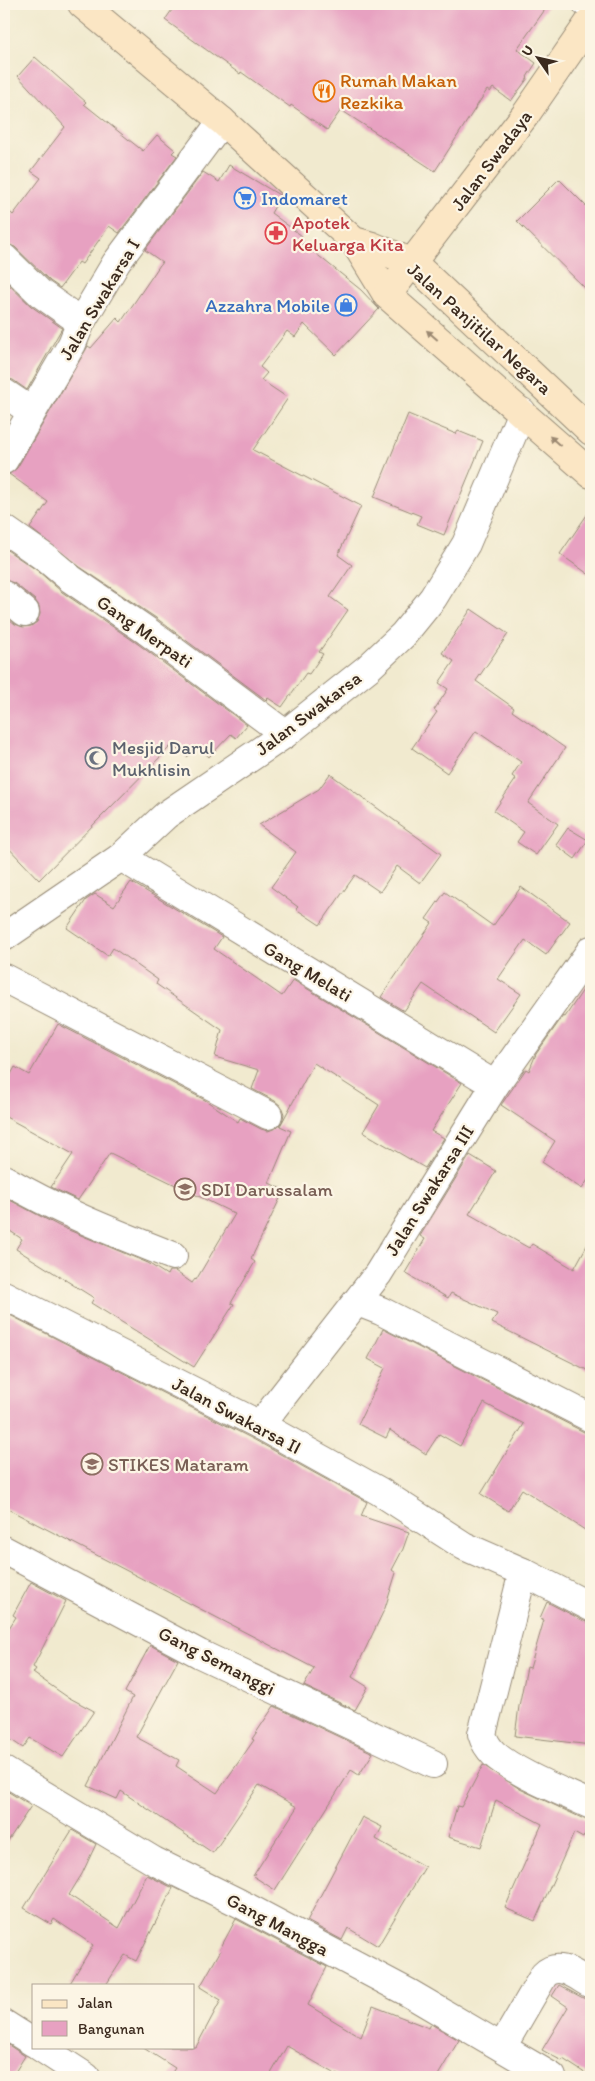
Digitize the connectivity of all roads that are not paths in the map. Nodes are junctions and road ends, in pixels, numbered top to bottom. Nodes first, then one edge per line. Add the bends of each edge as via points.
1 (587, 4) edge
2 (84, 5) edge
3 (591, 7) edge
4 (591, 20) edge
5 (222, 121) junction
6 (354, 241) junction
7 (4, 258) edge
8 (413, 263) junction
9 (387, 295) junction
10 (81, 322) junction
11 (4, 393) edge
12 (32, 411) junction
13 (522, 412) junction
14 (591, 431) edge
15 (4, 460) edge
16 (591, 474) edge
17 (4, 529) edge
18 (4, 595) edge
19 (25, 612) dead end
20 (285, 734) junction
21 (121, 857) junction
22 (4, 937) edge
23 (591, 950) edge
24 (4, 978) edge
25 (495, 1085) junction
26 (268, 1115) dead end
27 (4, 1179) edge
28 (173, 1256) dead end
29 (4, 1295) edge
30 (358, 1302) junction
31 (591, 1418) edge
32 (260, 1425) junction
33 (4, 1550) edge
34 (523, 1572) junction
35 (591, 1607) edge
36 (433, 1764) dead end
37 (4, 1770) edge
38 (591, 1806) edge
39 (591, 1984) edge
40 (4, 2024) edge
41 (32, 2042) edge
42 (502, 2047) junction
43 (42, 2048) edge
44 (86, 2077) edge
45 (552, 2077) edge

1 - 3 street
2 - 5 main road, Jalan Panjitilar Negara
4 - 8 main road, Jalan Swadaya via 526,114
5 - 6 main road, Jalan Panjitilar Negara
5 - 10 street, Jalan Swakarsa I via 116,263
6 - 8 main road, Jalan Panjitilar Negara
6 - 9 main road
7 - 10 street via 40,293
8 - 9 main road, Jalan Swadaya
8 - 14 main road, Jalan Panjitilar Negara
13 -> 9 main road
10 - 12 street, Jalan Swakarsa I via 72,344
11 - 12 street
12 - 15 street, Jalan Swakarsa I
16 -> 13 main road
13 - 20 street, Jalan Swakarsa via 466,544 433,598 392,646
17 - 20 street, Gang Merpati
18 - 19 street
20 - 21 street, Jalan Swakarsa via 166,815
21 - 22 street, Jalan Swakarsa
21 - 25 street, Gang Melati
23 - 25 street, Jalan Swakarsa III
24 - 26 street
25 - 30 street, Jalan Swakarsa III
27 - 28 street via 86,1222
29 - 32 street, Jalan Swakarsa II
30 - 31 street
30 - 32 street, Jalan Swakarsa III
32 - 34 street, Jalan Swakarsa II via 380,1491 464,1546
33 - 36 street, Gang Semanggi via 200,1654
34 - 35 street, Jalan Swakarsa II
34 - 38 street via 482,1734 493,1754
37 - 42 street, Gang Mangga via 154,1862 409,1993
39 - 42 street via 561,1968 549,1970
40 - 41 street
42 - 45 street, Gang Mangga
43 - 44 street

